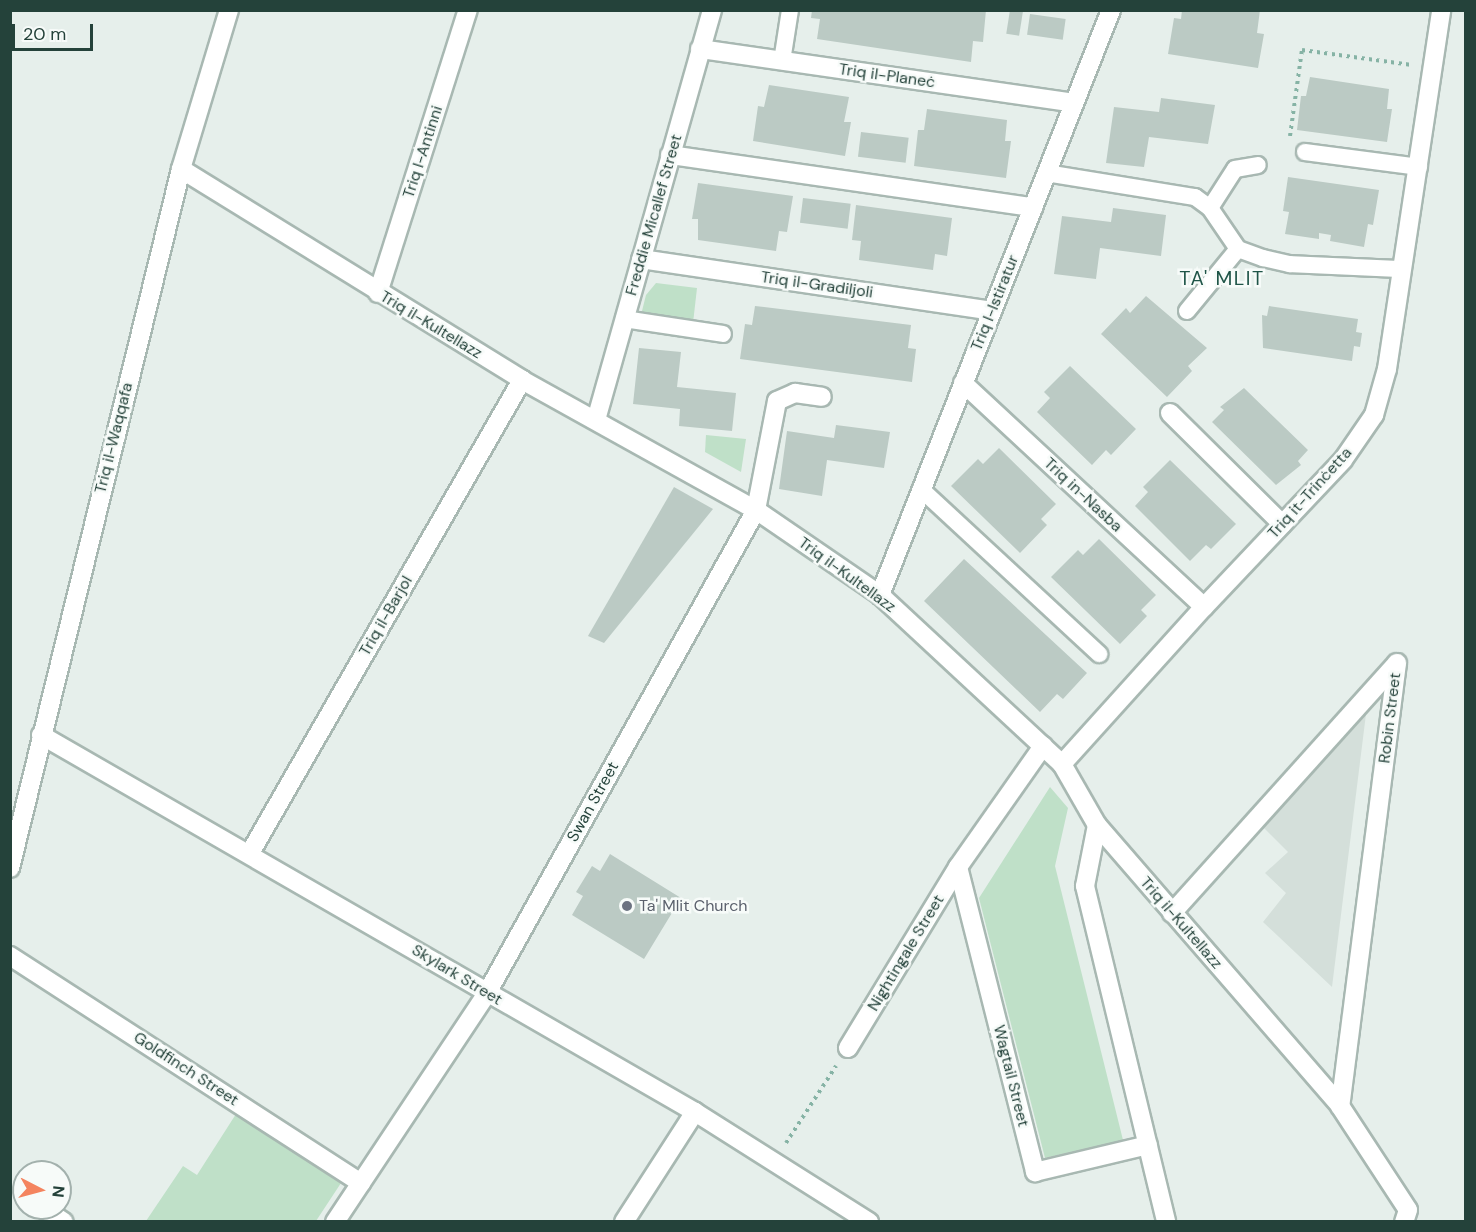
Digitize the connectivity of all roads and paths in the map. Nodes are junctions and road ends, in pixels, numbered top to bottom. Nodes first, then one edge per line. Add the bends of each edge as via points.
1 (229, 10) edge
2 (468, 10) edge
3 (712, 10) edge
4 (790, 10) edge
5 (1111, 10) edge
6 (1441, 10) edge
7 (700, 49) junction
8 (782, 61) junction
9 (1434, 68) junction
10 (1074, 103) junction
11 (1290, 138) dead end
12 (1305, 152) dead end
13 (670, 155) junction
14 (1258, 165) dead end
15 (1419, 167) junction
16 (181, 169) junction
17 (1046, 173) junction
18 (1033, 207) junction
19 (1210, 208) junction
20 (1238, 249) junction
21 (641, 259) junction
22 (1402, 269) junction
23 (378, 292) junction
24 (992, 311) junction
25 (1187, 311) dead end
26 (624, 319) junction
27 (723, 333) dead end
28 (522, 380) junction
29 (963, 383) junction
30 (822, 397) dead end
31 (1170, 413) dead end
32 (596, 420) junction
33 (921, 489) junction
34 (756, 510) junction
35 (1282, 524) junction
36 (880, 595) junction
37 (1204, 607) junction
38 (1099, 654) dead end
39 (41, 735) junction
40 (1043, 746) junction
41 (1062, 764) junction
42 (1097, 825) junction
43 (250, 853) junction
44 (958, 867) junction
45 (10, 868) edge
46 (1172, 913) junction
47 (10, 956) edge
48 (487, 993) junction
49 (848, 1048) joint
50 (1340, 1106) junction
51 (695, 1112) junction
52 (1148, 1145) junction
53 (773, 1163) junction
54 (361, 1183) junction
55 (1406, 1216) edge
56 (335, 1221) edge
57 (624, 1221) edge
58 (869, 1221) edge
59 (1166, 1221) edge

1 - 16 street, Triq il-Waqqafa
2 - 23 street, Triq l-Antinni
3 - 7 street, Freddie Micallef Street
4 - 8 lane
5 - 10 street, Triq l-Istiratur
6 - 9 street, Triq it-Trinċetta
7 - 8 street, Triq il-Planeċ
7 - 13 street, Freddie Micallef Street
8 - 10 street, Triq il-Planeċ
9 - 11 path via 1302,50
9 - 15 street, Triq it-Trinċetta
10 - 17 street, Triq l-Istiratur
12 - 15 lane
13 - 18 street
13 - 21 street, Freddie Micallef Street
14 - 19 lane via 1235,169
15 - 22 street, Triq it-Trinċetta
16 - 23 street, Triq il-Kultellazz
16 - 39 street, Triq il-Waqqafa
17 - 18 street, Triq l-Istiratur
17 - 19 lane via 1177,191
18 - 24 street, Triq l-Istiratur
19 - 20 lane
20 - 22 lane via 1290,264
20 - 25 lane
21 - 24 street, Triq il-Gradiljoli
21 - 26 street, Freddie Micallef Street
22 - 35 street, Triq it-Trinċetta via 1387,369 1374,415 1343,460
23 - 28 street, Triq il-Kultellazz
24 - 29 street, Triq l-Istiratur
26 - 27 lane
26 - 32 street, Freddie Micallef Street
28 - 32 street, Triq il-Kultellazz
28 - 43 street, Triq il-Barjol
29 - 33 street, Triq l-Istiratur
29 - 37 street, Triq in-Nasba
30 - 34 street, Swan Street via 795,393 777,400
31 - 35 street
32 - 34 street, Triq il-Kultellazz
33 - 36 street, Triq l-Istiratur
33 - 38 lane
34 - 36 street, Triq il-Kultellazz
34 - 48 street, Swan Street
35 - 37 street, Triq it-Trinċetta
36 - 40 street, Triq il-Kultellazz
37 - 41 street, Triq it-Trinċetta
39 - 43 street, Skylark Street
39 - 45 street, Triq il-Waqqafa
40 - 41 street, Triq il-Kultellazz
40 - 44 street, Nightingale Street
41 - 42 street, Triq il-Kultellazz
42 - 46 street, Triq il-Kultellazz
42 - 52 street via 1084,886
43 - 48 street, Skylark Street
44 - 49 street, Nightingale Street
44 - 52 street, Wagtail Street via 1035,1172
46 - 50 street, Triq il-Kultellazz
46 - 50 street, Robin Street via 1397,663
47 - 54 street, Goldfinch Street
48 - 51 street, Skylark Street
48 - 54 street, Swan Street
49 - 53 path
50 - 55 street, Triq il-Kultellazz
51 - 53 street, Skylark Street
51 - 57 street
52 - 59 street
53 - 58 street, Skylark Street
54 - 56 street, Swan Street

